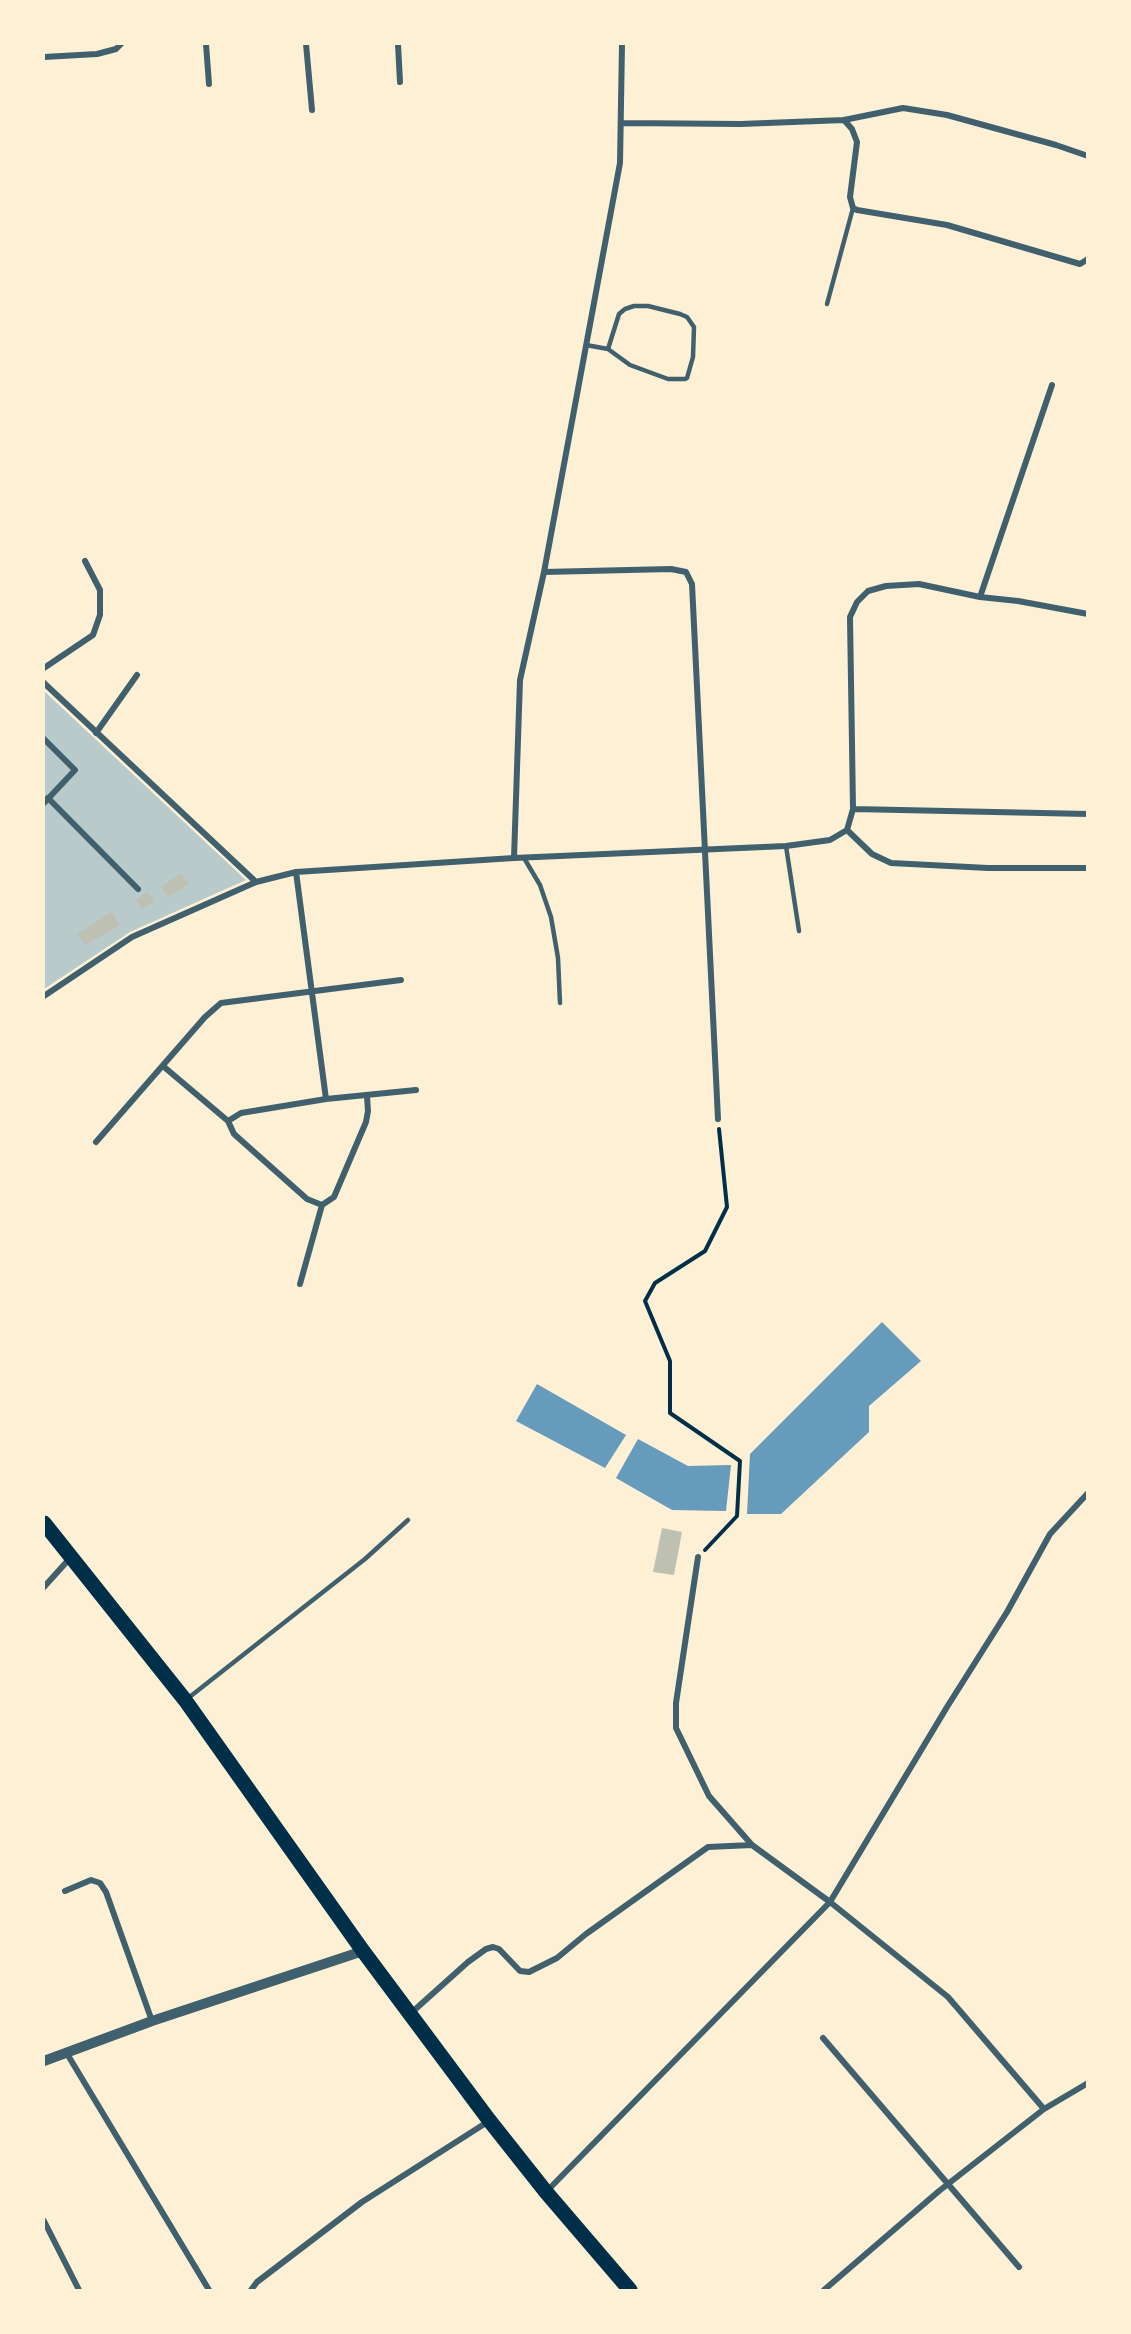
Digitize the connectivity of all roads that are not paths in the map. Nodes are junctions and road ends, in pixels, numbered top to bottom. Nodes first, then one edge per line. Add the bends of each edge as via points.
1 (121, 44) edge
2 (206, 44) edge
3 (306, 44) edge
4 (398, 44) edge
5 (622, 44) edge
6 (44, 57) edge
7 (400, 82) dead end
8 (209, 84) dead end
9 (312, 110) dead end
10 (844, 120) junction
11 (621, 123) junction
12 (1088, 156) edge
13 (853, 208) junction
14 (1088, 259) edge
15 (827, 304) dead end
16 (585, 345) junction
17 (608, 349) junction
18 (1052, 385) dead end
19 (85, 561) dead end
20 (544, 572) junction
21 (980, 597) junction
22 (1088, 614) edge
23 (44, 668) edge
24 (137, 675) dead end
25 (44, 683) edge
26 (96, 733) junction
27 (44, 740) edge
28 (46, 801) edge
29 (853, 809) junction
30 (1088, 814) edge
31 (847, 830) junction
32 (786, 846) junction
33 (705, 850) junction
34 (514, 858) junction
35 (524, 858) junction
36 (1088, 868) edge
37 (296, 872) junction
38 (256, 882) junction
39 (138, 889) dead end
40 (799, 931) dead end
41 (401, 980) dead end
42 (313, 991) junction
43 (44, 996) edge
44 (560, 1003) dead end
45 (163, 1066) junction
46 (416, 1090) dead end
47 (368, 1096) junction
48 (326, 1099) junction
49 (718, 1119) road end
50 (228, 1121) junction
51 (96, 1142) dead end
52 (322, 1205) junction
53 (300, 1284) dead end
54 (1088, 1493) edge
55 (408, 1520) dead end
56 (44, 1523) edge
57 (72, 1557) junction
58 (698, 1557) road end
59 (44, 1587) edge
60 (185, 1700) junction
61 (752, 1845) junction
62 (65, 1891) dead end
63 (830, 1902) junction
64 (363, 1951) junction
65 (410, 2014) junction
66 (152, 2021) junction
67 (823, 2038) dead end
68 (66, 2052) junction
69 (44, 2061) edge
70 (1088, 2083) edge
71 (1044, 2109) junction
72 (489, 2120) junction
73 (950, 2184) junction
74 (546, 2192) junction
75 (44, 2221) edge
76 (1019, 2266) dead end
77 (79, 2290) edge
78 (209, 2290) edge
79 (251, 2290) edge
80 (630, 2290) edge
81 (824, 2290) edge

1 - 6 street via 98,54
2 - 8 street
3 - 9 street
4 - 7 street
5 - 11 street
10 - 11 street
10 - 12 street via 903,108 947,115
10 - 13 street via 857,142 850,197
11 - 16 street via 620,163
13 - 14 street via 947,225 1080,264
13 - 15 lane
16 - 17 lane
16 - 20 street
17 - 17 lane via 630,365 668,379 685,380 693,357 694,327 680,314 634,306 619,314
18 - 21 street
19 - 23 street via 100,590 100,615 93,634
20 - 33 street via 686,572 692,584
20 - 34 street via 520,680
21 - 22 street
21 - 29 street via 919,584 868,591 857,603 850,618
24 - 26 street
25 - 26 street
26 - 38 street
27 - 28 street via 75,770
28 - 39 street
29 - 30 street
29 - 31 street
31 - 32 street via 830,840
31 - 36 street via 872,854 891,863
32 - 33 street
32 - 40 lane
33 - 35 street
33 - 49 street
34 - 35 street
34 - 37 street
35 - 44 lane via 540,885 551,918
37 - 38 street
37 - 42 street
38 - 43 street via 132,937
41 - 42 street
42 - 45 street via 221,1003
42 - 48 street
45 - 50 street
45 - 51 street
46 - 47 street
47 - 48 street
47 - 52 street via 366,1122 334,1197
48 - 50 street via 241,1113
50 - 52 street via 234,1134 307,1198
52 - 53 street
54 - 63 street via 1050,1534 1007,1612
55 - 60 lane
56 - 57 main road
57 - 59 street
57 - 60 main road
58 - 61 street via 676,1703 676,1728 710,1796
60 - 64 main road
61 - 63 street
61 - 65 street via 708,1847 557,1958 529,1972 520,1971 499,1949 486,1949
62 - 66 street via 91,1880 106,1892
63 - 71 street via 948,1997
63 - 74 street
64 - 65 main road
64 - 66 street
65 - 72 main road
66 - 68 street
67 - 73 street
68 - 69 street
68 - 78 street
70 - 71 street
71 - 73 street
72 - 74 main road
72 - 79 street via 362,2202
73 - 76 street
73 - 81 street
74 - 80 main road
75 - 77 street

